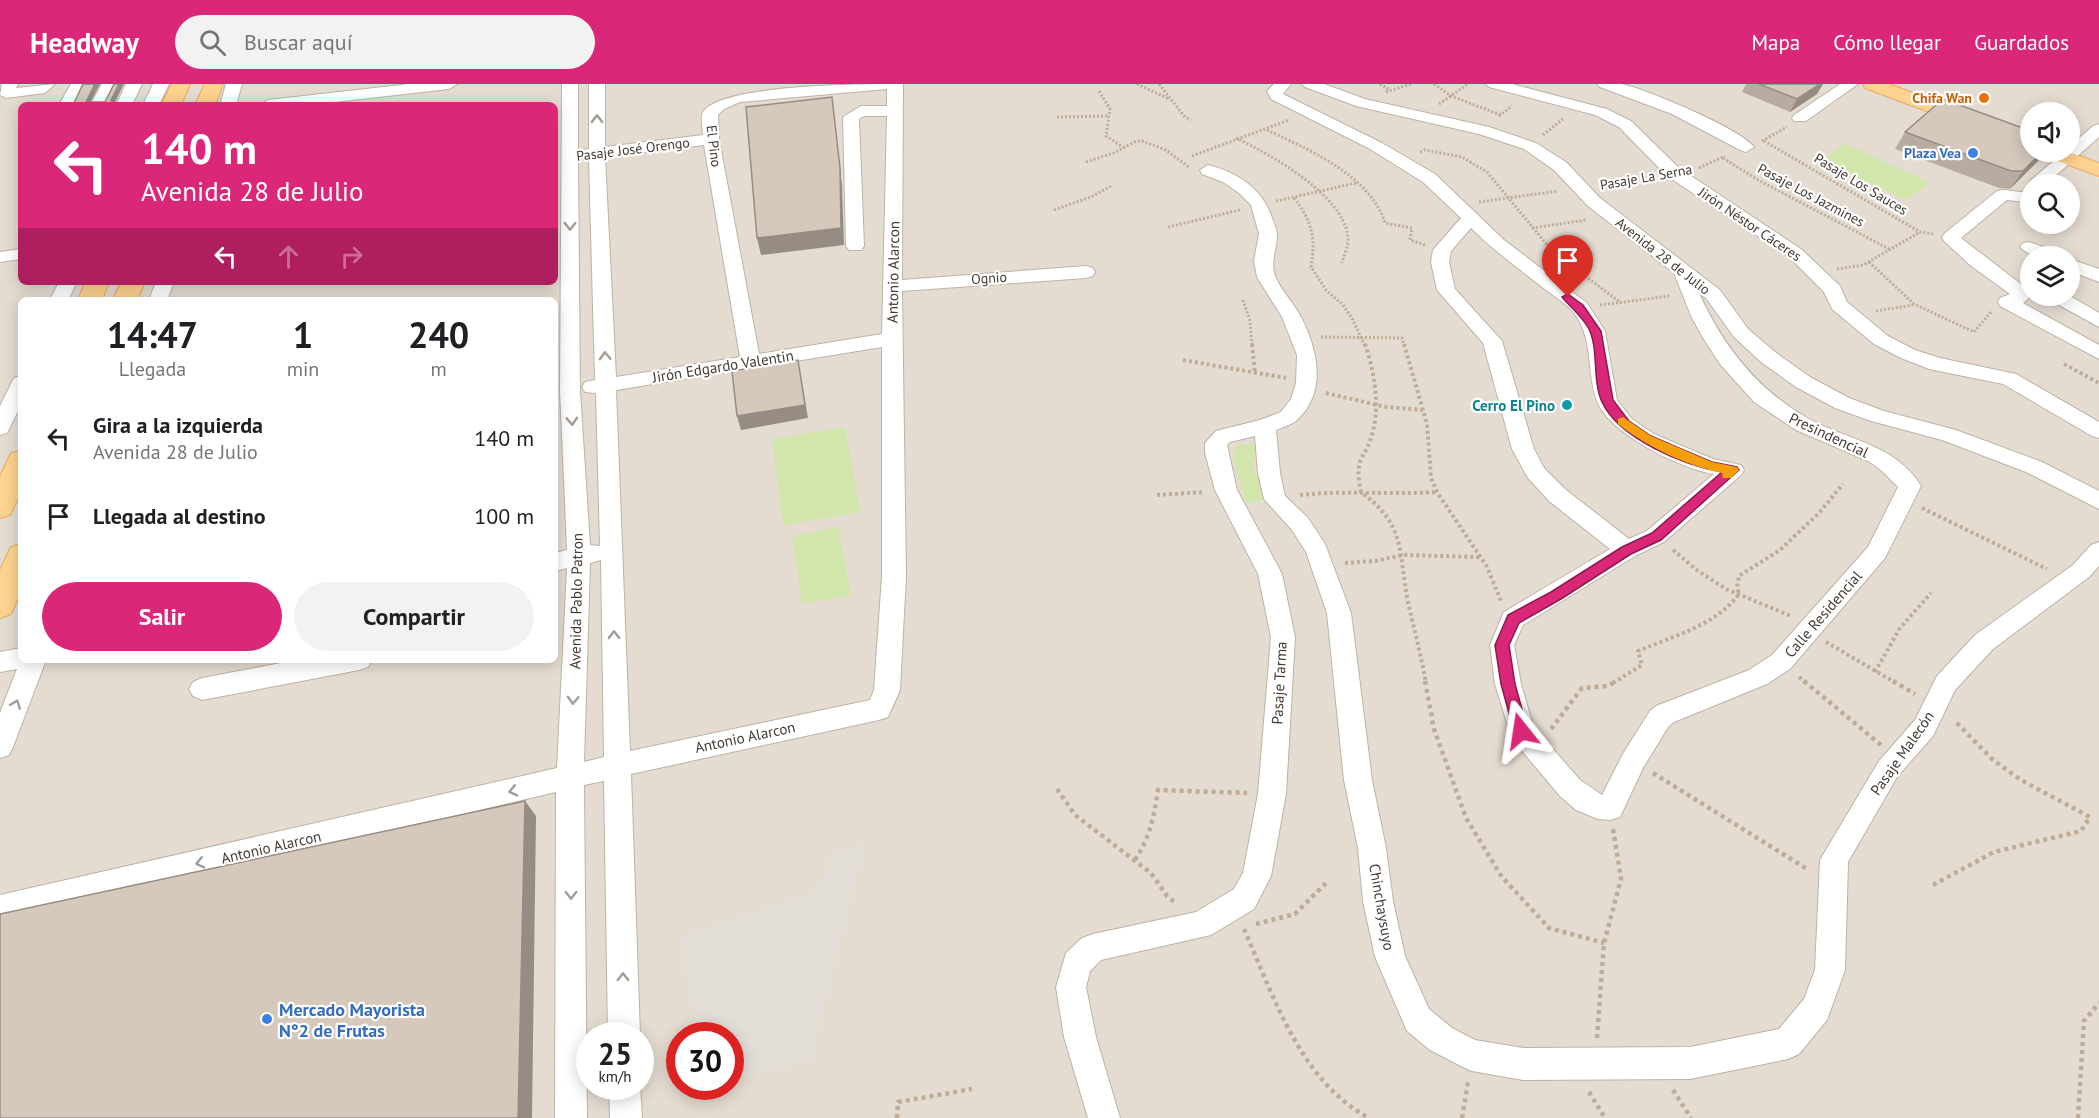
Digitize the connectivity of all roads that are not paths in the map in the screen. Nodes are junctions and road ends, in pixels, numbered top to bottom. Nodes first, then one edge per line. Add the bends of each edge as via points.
1 (10, 84) edge
2 (47, 84) edge
3 (79, 84) edge
4 (110, 84) edge
5 (134, 84) edge
6 (161, 84) edge
7 (181, 84) edge
8 (214, 84) edge
9 (234, 84) edge
10 (449, 84) edge
11 (570, 84) edge
12 (597, 84) edge
13 (893, 84) edge
14 (1283, 84) edge
15 (1310, 84) edge
16 (1494, 84) edge
17 (1605, 84) edge
18 (1850, 84) edge
19 (1872, 84) edge
20 (1902, 84) edge
21 (69, 102) edge
22 (100, 102) edge
23 (125, 102) edge
24 (152, 102) edge
25 (172, 102) edge
26 (206, 102) edge
27 (229, 102) edge
28 (294, 102) edge
29 (894, 111) junction
30 (1800, 118) road end
31 (2020, 128) edge
32 (2099, 129) edge
33 (711, 138) junction
34 (2020, 140) edge
35 (2080, 142) edge
36 (1746, 147) road end
37 (597, 154) junction
38 (2080, 154) edge
39 (2099, 157) edge
40 (562, 158) edge
41 (2080, 159) edge
42 (2056, 162) edge
43 (1208, 170) road end
44 (2099, 170) edge
45 (2045, 174) edge
46 (2020, 192) edge
47 (599, 196) junction
48 (570, 198) junction
49 (2020, 199) edge
50 (1463, 212) junction
51 (855, 246) dead end
52 (18, 254) edge
53 (0, 257) edge
54 (2080, 268) edge
55 (1682, 269) junction
56 (1086, 272) dead end
57 (2020, 273) edge
58 (2099, 276) edge
59 (893, 286) junction
60 (2074, 306) edge
61 (2099, 321) edge
62 (892, 339) junction
63 (2099, 353) edge
64 (751, 362) junction
65 (606, 385) junction
66 (18, 389) edge
67 (563, 392) edge
68 (1265, 426) junction
69 (0, 428) edge
70 (2099, 430) edge
71 (18, 467) edge
72 (1904, 488) joint
73 (2099, 501) edge
74 (0, 508) edge
75 (612, 548) junction
76 (1627, 550) junction
77 (2099, 551) edge
78 (579, 558) junction
79 (18, 562) edge
80 (558, 562) edge
81 (0, 606) edge
82 (18, 659) edge
83 (0, 662) edge
84 (32, 663) edge
85 (326, 663) edge
86 (294, 666) edge
87 (202, 689) dead end
88 (0, 747) edge
89 (617, 765) junction
90 (570, 778) junction
91 (0, 909) edge
92 (624, 1022) edge
93 (1788, 1043) joint
94 (625, 1100) edge
95 (571, 1118) edge
96 (626, 1118) edge
97 (1104, 1118) edge

1 - 2 street via 6,93 40,90
3 - 21 street
4 - 22 street
5 - 23 street
6 - 24 street
7 - 25 main road
8 - 26 main road
9 - 27 street
10 - 28 street
11 - 40 street, Avenida Pablo Patron
37 -> 12 street
13 - 29 street, Antonio Alarcon
13 - 33 street, El Pino via 737,98 710,114
14 - 50 street via 1275,91 1276,96 1429,178
15 - 55 street, Avenida 28 de Julio via 1361,103 1483,130 1530,146 1560,166 1613,217
16 - 70 street, Jirón Néstor Cáceres via 1601,112 1625,124 1674,172 1795,253 1833,290 1839,305 1881,339 1936,364 2009,379
17 - 36 street via 1697,120
18 - 30 street
19 - 34 main road
20 - 31 main road
29 - 51 street via 861,111 851,117
29 - 59 street, Antonio Alarcon
32 - 35 street
33 - 37 street, Pasaje José Orengo
33 - 64 street, El Pino
37 - 40 street, Pasaje José Orengo
37 - 47 street
38 - 39 main road
40 - 48 street, Avenida Pablo Patron
41 - 44 main road
42 - 45 street
43 - 68 street via 1229,178 1259,204 1268,234 1263,261 1266,277 1279,293 1307,355 1301,401 1288,417
46 - 63 street via 2003,195 1951,237 2019,292 2020,298 2007,302
47 - 48 street
65 -> 47 street
48 -> 67 street, Avenida Pablo Patron
49 - 57 street via 1972,238 1979,248
50 - 76 street via 1442,250 1440,262 1446,290 1492,341 1523,449 1536,473 1557,495
50 - 76 street via 1512,256 1580,307 1595,331 1607,401 1625,424 1646,439 1709,466 1733,470 1656,536
52 - 53 street
54 - 58 street
55 - 72 street, Presindencial via 1689,294 1714,341 1772,406 1872,455
55 - 73 street, Avenida 28 de Julio via 1713,294 1741,333 1803,382 1842,403 1949,435 2034,467
56 - 59 street, Ognio
59 - 62 street, Antonio Alarcon
60 - 61 street
62 - 64 street, Jirón Edgardo Valentin
62 - 89 street, Antonio Alarcon via 894,576 887,690 879,709
64 - 65 street, Jirón Edgardo Valentin
65 - 67 street, Jirón Edgardo Valentin
65 - 75 street
66 - 69 street
67 -> 78 street, Avenida Pablo Patron
68 - 93 street, Chinchaysuyo via 1275,499 1300,524 1317,550 1339,613 1358,780 1378,902 1390,957 1418,1020 1441,1039 1472,1055 1523,1064 1690,1063
68 - 97 street, Pasaje Tarma via 1223,436 1216,443 1226,490 1270,574 1283,637 1272,794 1257,876 1244,899 1201,925 1093,948 1077,963 1071,987 1080,1037
71 - 74 main road
72 - 76 street, Calle Residencial via 1877,552 1781,662 1758,677 1665,714 1633,760 1610,808 1598,807 1570,788 1521,731 1502,645 1513,619
75 - 78 street
89 -> 75 street
77 - 93 street, Pasaje Malecón via 2081,572 1984,642 1946,683 1924,728 1888,769 1834,860 1830,970 1816,1009
78 - 80 street
78 -> 90 street, Avenida Pablo Patron
79 - 81 main road
82 - 83 street
88 -> 84 street
85 - 86 street
86 - 87 street
89 - 90 street, Antonio Alarcon
92 -> 89 street
90 -> 91 street, Antonio Alarcon
90 -> 95 street, Avenida Pablo Patron
94 - 96 street

